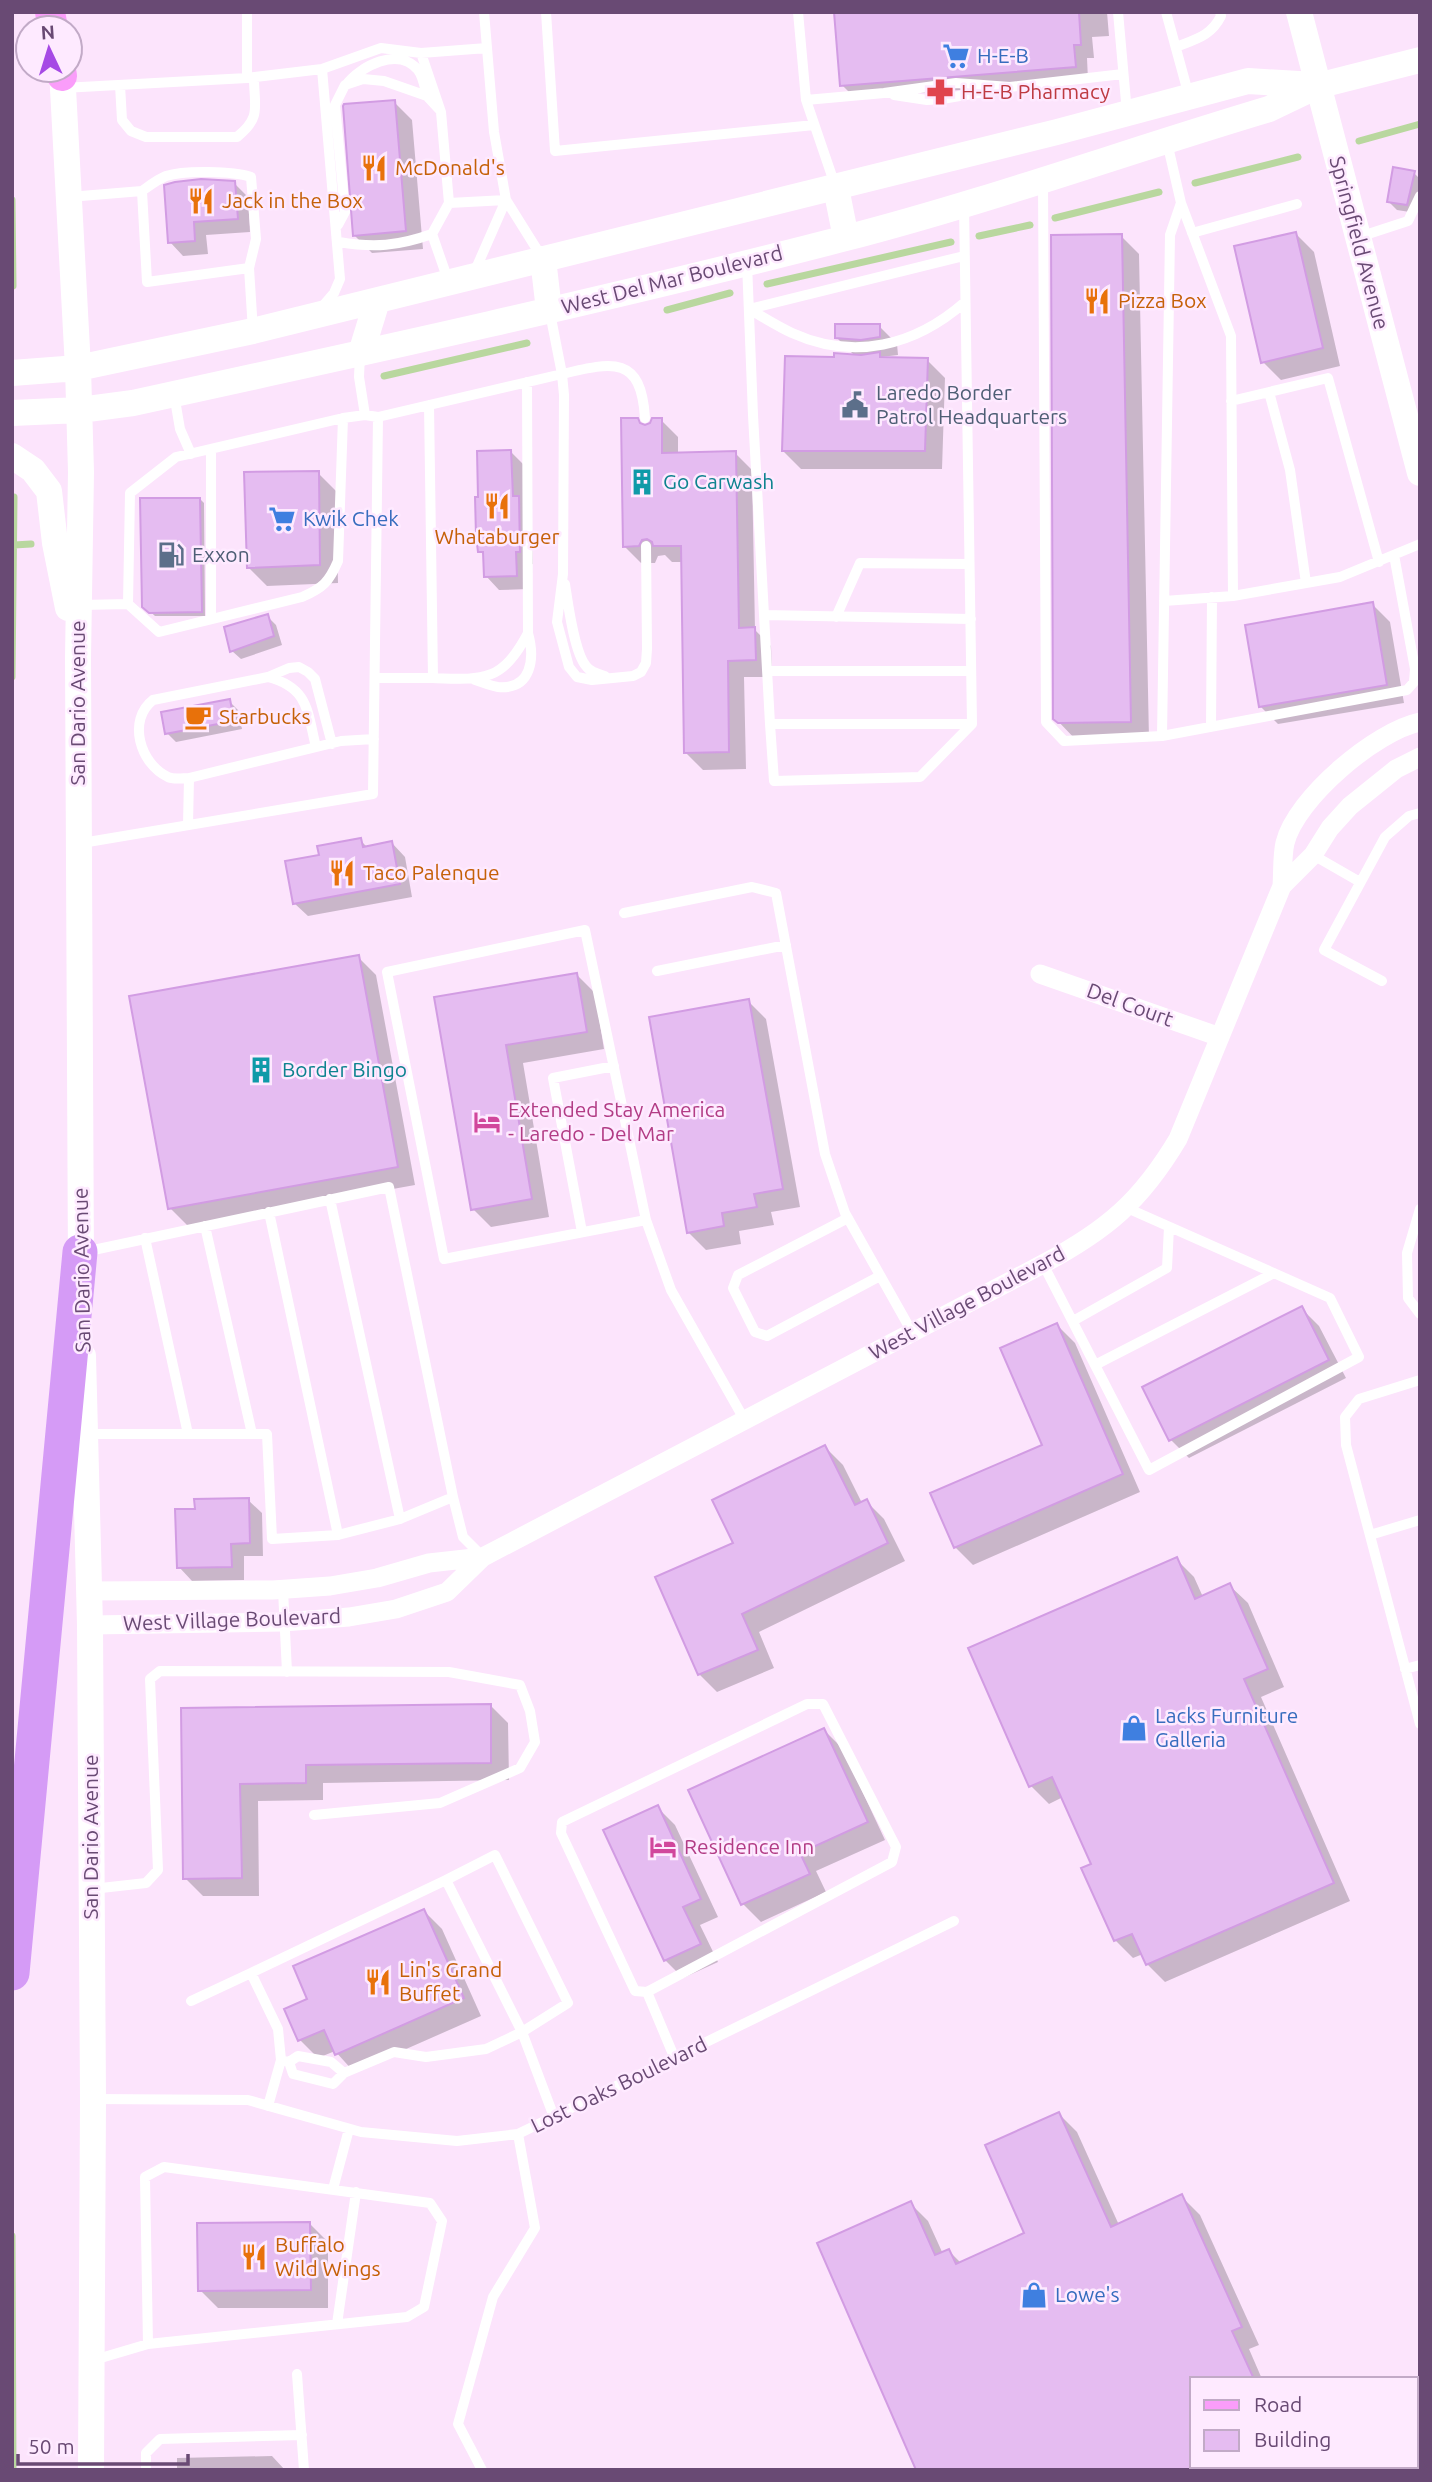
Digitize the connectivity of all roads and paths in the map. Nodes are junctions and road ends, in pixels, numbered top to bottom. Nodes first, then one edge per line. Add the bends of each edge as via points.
1 (247, 12) edge
2 (484, 12) edge
3 (546, 12) edge
4 (798, 12) edge
5 (1118, 12) edge
6 (1166, 12) edge
7 (1220, 12) edge
8 (1299, 12) edge
9 (1175, 47) junction
10 (487, 48) junction
11 (421, 53) junction
12 (1420, 60) edge
13 (322, 69) junction
14 (1124, 74) junction
15 (250, 78) junction
16 (84, 79) edge
17 (62, 84) edge
18 (120, 85) junction
19 (345, 85) junction
20 (1317, 86) junction
21 (427, 96) junction
22 (1189, 97) junction
23 (806, 100) junction
24 (441, 112) junction
25 (1127, 114) junction
26 (814, 125) junction
27 (1166, 140) junction
28 (1042, 179) junction
29 (836, 188) junction
30 (142, 191) junction
31 (1420, 196) edge
32 (68, 197) junction
33 (506, 200) junction
34 (449, 203) junction
35 (1181, 203) junction
36 (1297, 204) dead end
37 (964, 205) junction
38 (337, 227) junction
39 (1192, 233) junction
40 (432, 234) junction
41 (846, 238) junction
42 (1357, 238) junction
43 (339, 242) junction
44 (964, 256) junction
45 (543, 259) junction
46 (747, 262) junction
47 (249, 268) junction
48 (460, 280) junction
49 (377, 301) junction
50 (965, 302) junction
51 (749, 309) junction
52 (549, 310) junction
53 (312, 317) junction
54 (254, 331) junction
55 (360, 353) junction
56 (79, 368) junction
57 (12, 373) edge
58 (562, 374) junction
59 (527, 382) junction
60 (1269, 392) junction
61 (174, 394) junction
62 (1231, 401) junction
63 (429, 405) junction
64 (80, 410) junction
65 (12, 413) edge
66 (365, 415) junction
67 (378, 417) junction
68 (343, 418) junction
69 (645, 418) dead end
70 (1415, 439) edge
71 (212, 449) junction
72 (191, 454) junction
73 (12, 456) edge
74 (1420, 473) edge
75 (1420, 544) edge
76 (646, 546) dead end
77 (1394, 555) junction
78 (1379, 562) junction
79 (969, 564) junction
80 (563, 574) junction
81 (1306, 583) junction
82 (1233, 596) junction
83 (1212, 597) junction
84 (1164, 601) junction
85 (128, 604) junction
86 (79, 606) junction
87 (764, 615) junction
88 (836, 617) junction
89 (211, 619) junction
90 (971, 619) junction
91 (528, 634) junction
92 (78, 658) junction
93 (767, 671) junction
94 (971, 671) junction
95 (268, 677) junction
96 (375, 678) junction
97 (433, 678) junction
98 (613, 678) junction
99 (475, 680) junction
100 (1420, 722) edge
101 (770, 724) junction
102 (972, 724) junction
103 (1211, 727) junction
104 (1162, 736) junction
105 (374, 739) junction
106 (332, 744) junction
107 (316, 747) junction
108 (1420, 757) edge
109 (189, 778) junction
110 (1420, 813) edge
111 (188, 825) junction
112 (78, 844) junction
113 (1312, 855) junction
114 (1360, 882) junction
115 (1282, 886) junction
116 (624, 913) dead end
117 (786, 945) junction
118 (657, 971) dead end
119 (1040, 974) dead end
120 (1382, 981) dead end
121 (1220, 1037) junction
122 (614, 1066) junction
123 (330, 1199) junction
124 (1127, 1208) junction
125 (1420, 1209) edge
126 (269, 1212) junction
127 (848, 1218) junction
128 (646, 1220) junction
129 (205, 1226) junction
130 (1169, 1227) junction
131 (582, 1232) junction
132 (145, 1238) junction
133 (80, 1252) junction
134 (1043, 1264) junction
135 (1274, 1273) junction
136 (880, 1276) junction
137 (1420, 1314) edge
138 (1073, 1321) junction
139 (912, 1332) junction
140 (1095, 1365) junction
141 (1420, 1380) edge
142 (744, 1419) junction
143 (86, 1434) junction
144 (188, 1434) junction
145 (252, 1434) junction
146 (453, 1497) junction
147 (400, 1519) junction
148 (1420, 1520) edge
149 (338, 1535) junction
150 (1370, 1535) junction
151 (484, 1557) junction
152 (282, 1590) junction
153 (90, 1591) junction
154 (283, 1622) junction
155 (90, 1625) junction
156 (1420, 1665) edge
157 (1405, 1669) junction
158 (287, 1672) junction
159 (1420, 1724) edge
160 (314, 1815) dead end
161 (446, 1880) junction
162 (92, 1889) junction
163 (954, 1921) dead end
164 (12, 1973) edge
165 (251, 1973) junction
166 (647, 1992) junction
167 (191, 2001) dead end
168 (522, 2032) junction
169 (675, 2059) junction
170 (285, 2061) junction
171 (344, 2073) junction
172 (93, 2099) junction
173 (268, 2106) junction
174 (554, 2117) junction
175 (349, 2129) junction
176 (518, 2134) junction
177 (333, 2189) junction
178 (356, 2192) junction
179 (337, 2324) junction
180 (148, 2344) junction
181 (90, 2361) junction
182 (297, 2374) dead end
183 (302, 2435) junction
184 (91, 2470) edge
185 (146, 2470) edge
186 (304, 2470) edge
187 (481, 2470) edge

1 - 15 lane
2 - 10 lane
3 - 26 lane via 555,151
4 - 23 lane
5 - 14 lane
6 - 9 lane
7 - 9 lane via 1215,28
8 - 20 main road, Springfield Avenue
9 - 22 lane
10 - 11 lane
10 - 33 lane
11 - 13 lane via 381,48
11 - 24 lane
12 - 20 main road, West Del Mar Boulevard
13 - 15 lane
13 - 38 lane
14 - 23 lane via 1010,87 956,83
14 - 25 lane
15 - 18 lane
15 - 18 lane via 255,119 237,136 146,137 131,131 122,120
16 - 18 lane
17 - 32 main road, San Dario Avenue
19 - 21 lane via 363,79 384,81
19 - 21 lane via 355,73 389,58 418,71
19 - 38 lane via 335,106 345,212
20 - 22 main road, West Del Mar Boulevard via 1248,81
20 - 27 main road, West Del Mar Boulevard via 1269,108
20 - 42 main road, Springfield Avenue
21 - 24 lane
22 - 25 main road, West Del Mar Boulevard
23 - 26 lane
24 - 34 lane
25 - 29 main road, West Del Mar Boulevard
26 - 29 lane
27 - 28 main road, West Del Mar Boulevard
27 - 35 lane
28 - 37 main road, West Del Mar Boulevard
28 - 104 lane via 1046,722 1064,741
29 - 41 main road
29 - 45 main road, West Del Mar Boulevard
30 - 32 lane
30 - 47 lane via 147,282
30 - 47 lane via 167,176 218,172 251,177 257,239
31 - 42 lane via 1408,221
32 - 56 main road, San Dario Avenue
33 - 34 lane
33 - 45 lane
33 - 48 lane via 482,258
34 - 40 lane
35 - 39 lane
35 - 84 lane via 1170,235
36 - 39 lane
37 - 41 main road, West Del Mar Boulevard
37 - 44 lane
38 - 43 lane
39 - 62 lane via 1231,336
40 - 43 lane via 407,243 368,247
40 - 48 lane
41 - 46 main road, West Del Mar Boulevard
42 - 70 main road, Springfield Avenue
43 - 53 lane via 340,279
44 - 50 lane
44 - 51 lane
45 - 48 main road, West Del Mar Boulevard
45 - 52 main road
46 - 51 lane
46 - 52 main road, West Del Mar Boulevard
47 - 54 lane
48 - 49 main road, West Del Mar Boulevard
49 - 53 main road, West Del Mar Boulevard
49 - 55 main road
50 - 51 lane via 944,320 910,338 880,346 820,343
50 - 79 lane
51 - 87 lane
52 - 55 main road, West Del Mar Boulevard
52 - 58 lane
53 - 54 main road, West Del Mar Boulevard
54 - 56 main road, West Del Mar Boulevard
55 - 61 main road, West Del Mar Boulevard
55 - 66 lane
56 - 57 main road, West Del Mar Boulevard
56 - 64 main road, San Dario Avenue
58 - 59 lane
58 - 69 lane via 610,366 626,369 638,380
58 - 80 lane
59 - 63 lane
59 - 91 lane
60 - 62 lane
60 - 78 lane via 1328,378
60 - 81 lane via 1290,470
61 - 64 main road, West Del Mar Boulevard
61 - 72 lane via 180,429
62 - 82 lane
63 - 67 lane
63 - 97 lane
64 - 65 main road, West Del Mar Boulevard
64 - 86 main road, San Dario Avenue
66 - 67 lane
66 - 68 lane
67 - 96 lane
68 - 71 lane
68 - 89 lane via 341,531 338,561 330,579 302,597
70 - 74 main road, Springfield Avenue
71 - 72 lane
71 - 89 lane
72 - 85 lane via 176,457 130,493
73 - 92 main road via 33,470 49,491
75 - 77 lane
76 - 98 lane via 646,663 641,673
77 - 78 lane
77 - 103 lane via 1415,669 1414,682 1407,690
78 - 81 lane via 1340,578
79 - 88 lane via 860,563
79 - 90 lane
80 - 98 lane via 585,666
80 - 98 lane via 557,622 569,667 577,677
81 - 82 lane
82 - 83 lane
83 - 84 lane
83 - 103 lane
84 - 104 lane
85 - 86 lane
85 - 89 lane via 159,632
86 - 92 main road, San Dario Avenue
87 - 88 lane
87 - 93 lane
88 - 90 lane
90 - 94 lane
91 - 99 lane via 511,662
91 - 99 lane via 532,660 523,679 496,687
92 - 112 main road, San Dario Avenue
93 - 94 lane
93 - 101 lane
94 - 102 lane
95 - 106 lane via 289,668 308,671 320,694
95 - 107 lane via 284,681 305,701
95 - 109 lane via 153,700 145,706 138,727 146,756 170,779
96 - 97 lane
96 - 105 lane
97 - 99 lane
100 - 115 street, West Village Boulevard via 1381,738 1356,755 1298,815 1285,842
101 - 102 lane
101 - 102 lane via 774,781 920,777
103 - 104 lane
105 - 106 lane
105 - 111 lane via 373,794
106 - 107 lane
107 - 109 lane
108 - 113 street, West Village Boulevard via 1395,769 1350,806
109 - 111 lane
110 - 114 lane via 1409,816 1385,837
111 - 112 lane
112 - 133 main road, San Dario Avenue
113 - 114 lane
113 - 115 street, West Village Boulevard
114 - 120 lane via 1324,950
115 - 121 street, West Village Boulevard
116 - 117 lane via 752,887 776,892
117 - 118 lane
117 - 127 lane via 825,1154
119 - 121 street, Del Court
121 - 124 street, West Village Boulevard via 1178,1139
122 - 128 lane
122 - 131 lane via 553,1078
122 - 131 lane via 585,930 387,972 444,1259
123 - 126 lane
123 - 146 lane via 390,1187
123 - 147 lane
124 - 130 lane
124 - 134 street, West Village Boulevard via 1102,1230
125 - 137 lane via 1407,1253 1408,1298
126 - 129 lane
126 - 149 lane
127 - 136 lane
127 - 136 lane via 738,1275 733,1288 755,1332 766,1336
128 - 131 lane
128 - 142 lane via 671,1290
129 - 132 lane
129 - 145 lane
130 - 135 lane
130 - 138 lane via 1167,1268
132 - 133 lane
132 - 144 lane
133 - 143 main road, San Dario Avenue
133 - 164 highway
134 - 138 lane
134 - 139 street, West Village Boulevard
135 - 140 lane
135 - 140 lane via 1330,1298 1359,1357 1149,1470
136 - 139 lane
138 - 140 lane
139 - 142 street, West Village Boulevard
141 - 150 lane via 1359,1399 1346,1417 1346,1444
142 - 151 street, West Village Boulevard
143 - 144 lane
143 - 153 main road, San Dario Avenue
144 - 145 lane
145 - 149 lane via 267,1434 272,1539
146 - 147 lane
146 - 151 lane via 463,1537
147 - 149 lane
148 - 150 lane
150 - 157 lane
151 - 152 street, West Village Boulevard via 429,1563 330,1586
151 - 154 street, West Village Boulevard via 447,1592 349,1617
152 - 153 street, West Village Boulevard
152 - 154 lane
153 - 155 main road, San Dario Avenue
154 - 155 street, West Village Boulevard
154 - 158 lane
155 - 162 main road, San Dario Avenue
156 - 157 lane
157 - 159 lane
158 - 160 lane via 449,1672 520,1685 536,1742 520,1769 440,1803
158 - 162 lane via 160,1671 150,1679 158,1870 146,1883
161 - 165 lane
161 - 168 lane
161 - 168 lane via 495,1855 568,2003
162 - 172 main road, San Dario Avenue
163 - 169 lane, Lost Oaks Boulevard
165 - 167 lane
165 - 170 lane via 278,2029
166 - 166 lane via 635,1991 561,1833 562,1822 807,1704 823,1704 896,1847 892,1862
166 - 169 lane
168 - 171 lane via 486,2049 426,2057 394,2052
168 - 174 lane
169 - 174 lane, Lost Oaks Boulevard
170 - 171 lane via 298,2056 331,2062
170 - 171 lane via 293,2074 333,2084
170 - 173 lane
172 - 173 lane, Lost Oaks Boulevard via 248,2100
172 - 181 main road, San Dario Avenue
173 - 175 lane, Lost Oaks Boulevard
174 - 176 lane, Lost Oaks Boulevard
175 - 176 lane, Lost Oaks Boulevard via 457,2141
175 - 177 lane
176 - 187 lane via 536,2228 493,2297 458,2424
177 - 178 lane
177 - 180 lane via 164,2166 145,2177
178 - 179 lane
178 - 179 lane via 430,2203 442,2221 424,2306 408,2317
179 - 180 lane
180 - 181 lane
181 - 184 main road, San Dario Avenue
182 - 183 lane
183 - 185 lane via 160,2439 146,2453
183 - 186 lane

